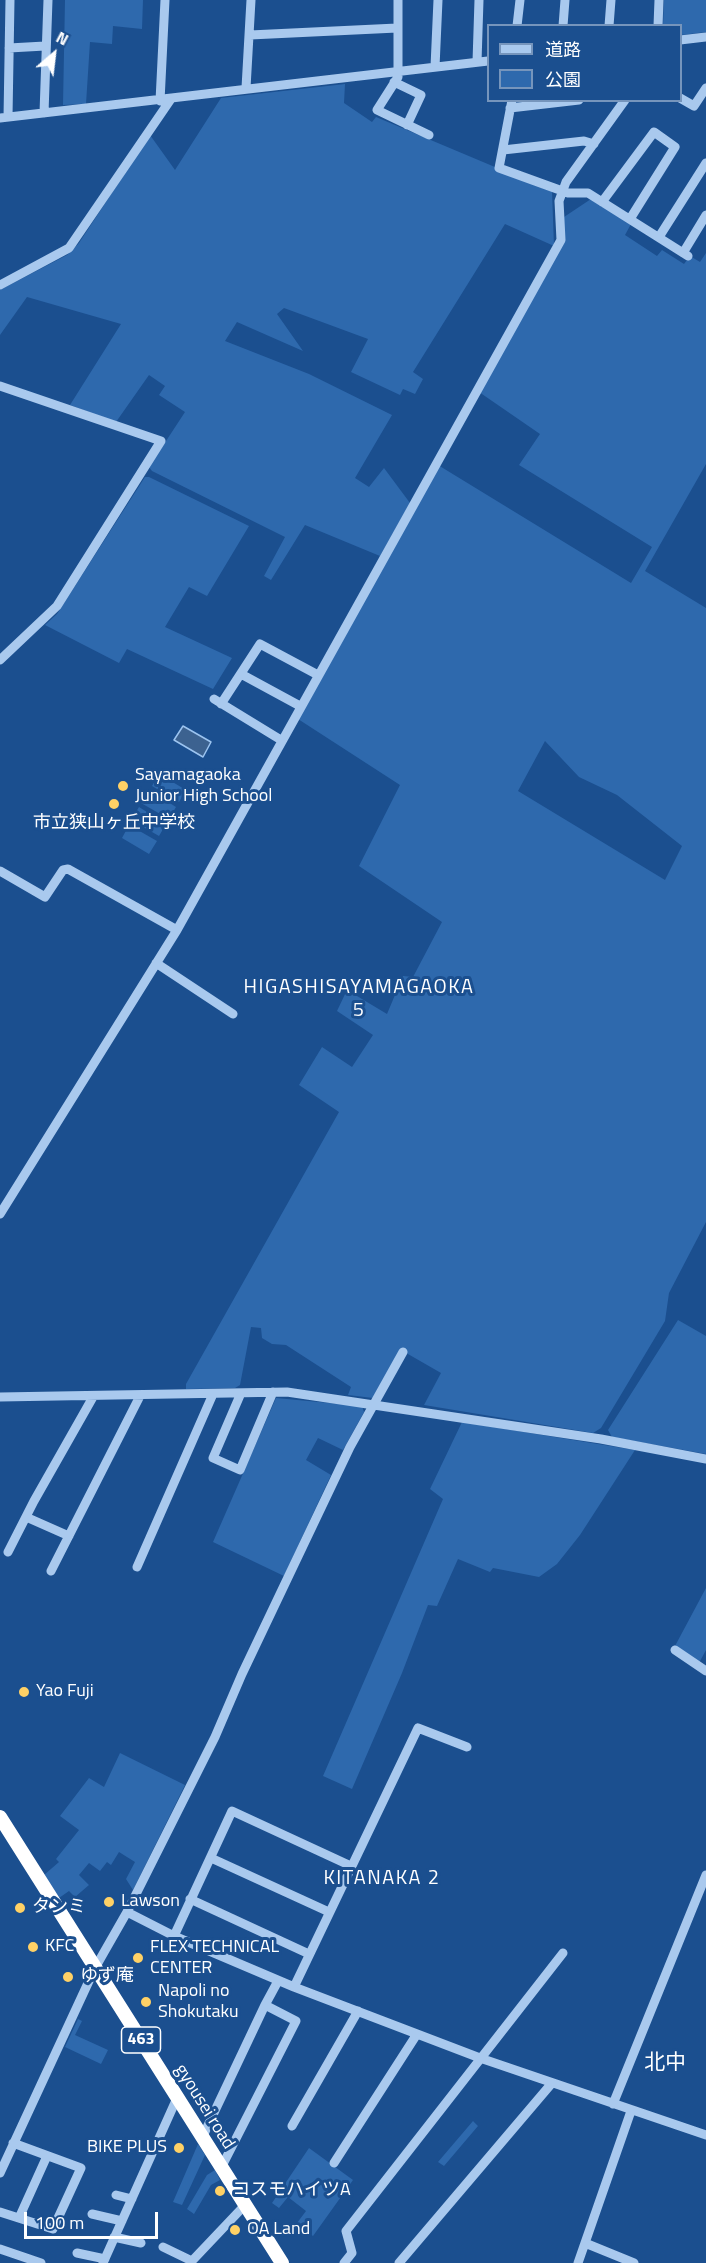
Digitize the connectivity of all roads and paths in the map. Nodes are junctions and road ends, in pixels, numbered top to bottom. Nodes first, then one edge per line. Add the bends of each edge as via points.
1 (10, 0) edge
2 (48, 0) edge
3 (165, 0) edge
4 (251, 0) edge
5 (398, 0) edge
6 (438, 0) edge
7 (479, 0) edge
8 (520, 0) edge
9 (565, 0) edge
10 (610, 0) edge
11 (660, 0) edge
12 (518, 24) edge
13 (563, 24) edge
14 (609, 24) edge
15 (658, 24) edge
16 (397, 28) junction
17 (250, 35) junction
18 (706, 37) edge
19 (682, 40) edge
20 (45, 46) junction
21 (9, 48) junction
22 (487, 61) edge
23 (477, 62) junction
24 (435, 67) junction
25 (398, 71) junction
26 (394, 82) junction
27 (246, 88) junction
28 (706, 88) edge
29 (171, 99) junction
30 (682, 99) edge
31 (160, 101) junction
32 (545, 102) edge
33 (624, 102) edge
34 (511, 104) edge
35 (44, 113) junction
36 (4, 117) edge
37 (407, 125) junction
38 (429, 135) dead end
39 (594, 144) junction
40 (503, 150) junction
41 (706, 163) edge
42 (561, 190) junction
43 (602, 202) junction
44 (706, 215) edge
45 (630, 219) junction
46 (659, 237) junction
47 (0, 285) edge
48 (0, 386) edge
49 (0, 660) edge
50 (241, 674) junction
51 (318, 675) junction
52 (300, 706) junction
53 (281, 740) junction
54 (0, 872) edge
55 (177, 930) junction
56 (156, 963) junction
57 (232, 1014) dead end
58 (0, 1214) edge
59 (403, 1352) dead end
60 (273, 1392) junction
61 (241, 1393) junction
62 (213, 1394) junction
63 (140, 1396) junction
64 (0, 1397) edge
65 (93, 1397) junction
66 (373, 1404) junction
67 (706, 1459) edge
68 (26, 1517) junction
69 (69, 1536) junction
70 (8, 1552) dead end
71 (137, 1567) dead end
72 (51, 1571) dead end
73 (675, 1650) dead end
74 (706, 1671) edge
75 (467, 1747) dead end
76 (0, 1818) edge
77 (210, 1858) junction
78 (351, 1866) junction
79 (706, 1875) edge
80 (190, 1899) junction
81 (127, 1912) junction
82 (329, 1912) junction
83 (174, 1936) junction
84 (563, 1953) dead end
85 (309, 1954) junction
86 (95, 1968) junction
87 (278, 1981) junction
88 (294, 1987) junction
89 (265, 2005) junction
90 (358, 2011) junction
91 (417, 2034) junction
92 (480, 2058) junction
93 (552, 2083) junction
94 (177, 2098) junction
95 (613, 2104) junction
96 (631, 2111) junction
97 (292, 2126) dead end
98 (706, 2134) edge
99 (202, 2138) junction
100 (13, 2143) junction
101 (47, 2156) junction
102 (334, 2163) dead end
103 (222, 2168) junction
104 (0, 2173) edge
105 (116, 2195) dead end
106 (132, 2199) junction
107 (245, 2205) junction
108 (0, 2212) edge
109 (92, 2214) dead end
110 (19, 2218) junction
111 (122, 2221) junction
112 (114, 2237) junction
113 (141, 2243) dead end
114 (585, 2243) junction
115 (163, 2247) dead end
116 (0, 2249) edge
117 (77, 2253) dead end
118 (104, 2261) edge
119 (191, 2262) edge
120 (41, 2263) edge
121 (282, 2263) edge
122 (344, 2263) edge
123 (399, 2263) edge
124 (578, 2263) edge
125 (634, 2263) edge

1 - 21 street
2 - 20 street
3 - 31 street
4 - 17 street
5 - 16 street
6 - 24 street
7 - 23 street
8 - 12 street
9 - 13 street
10 - 14 street
11 - 15 street
16 - 17 street
16 - 25 street
17 - 27 street
18 - 19 street
20 - 21 street
20 - 35 street
21 - 36 street
22 - 23 street
23 - 24 street
24 - 25 street
25 - 26 street
25 - 27 street
26 - 37 street via 421,95
26 - 37 street via 377,111
27 - 29 street
28 - 30 street via 694,106
29 - 31 street
29 - 47 street via 69,248
31 - 35 street
32 - 34 street
33 - 39 street
34 - 40 street
35 - 36 street
37 - 38 street
39 - 40 street via 584,141
39 - 42 street
40 - 42 street via 499,168
41 - 46 street
42 - 43 street via 588,193
42 - 51 street via 561,240
43 - 45 street
43 - 45 street via 654,132 675,147
44 - 46 street via 686,254
45 - 46 street
48 - 49 street via 161,441 57,606
50 - 51 street via 260,644
50 - 52 street
50 - 53 street via 218,701
51 - 52 street
52 - 53 street
53 - 55 street
54 - 55 street via 45,897 63,870 68,869
55 - 56 street
56 - 57 street
56 - 58 street
59 - 66 street
60 - 61 street
60 - 61 street via 240,1470 213,1458
60 - 66 street
61 - 62 street
62 - 63 street
62 - 71 street
63 - 65 street
63 - 69 street
64 - 65 street
65 - 68 street
66 - 67 street
66 - 81 street
68 - 69 street
68 - 70 street
69 - 72 street
73 - 74 street
75 - 78 street via 418,1728
76 - 86 highway, gyousei road / 463
77 - 78 street via 232,1811
77 - 80 street
77 - 82 street
78 - 82 street
79 - 95 street
80 - 83 street
80 - 85 street
81 - 83 street
81 - 86 street
82 - 85 street
83 - 87 street
84 - 92 street
85 - 88 street
86 - 94 highway, gyousei road / 463
86 - 100 street
87 - 88 street
87 - 89 street
88 - 90 street
89 - 99 street
89 - 103 street via 296,2020
90 - 91 street
90 - 97 street
91 - 92 street
91 - 102 street
92 - 93 street
92 - 122 street via 346,2230 352,2253
93 - 95 street
93 - 123 street
94 - 99 highway, gyousei road / 463
94 - 106 street
95 - 96 street
96 - 98 street
96 - 114 street
99 - 103 highway, gyousei road / 463
100 - 101 street
100 - 104 street
101 - 110 street
101 - 110 street via 81,2168 52,2229
103 - 107 highway, gyousei road / 463
105 - 106 street
106 - 111 street
107 - 119 street
107 - 121 highway, gyousei road / 463
108 - 110 street
109 - 111 street
111 - 112 street
112 - 113 street
112 - 118 street
114 - 124 street
114 - 125 street
115 - 119 street
116 - 120 street
117 - 118 street

